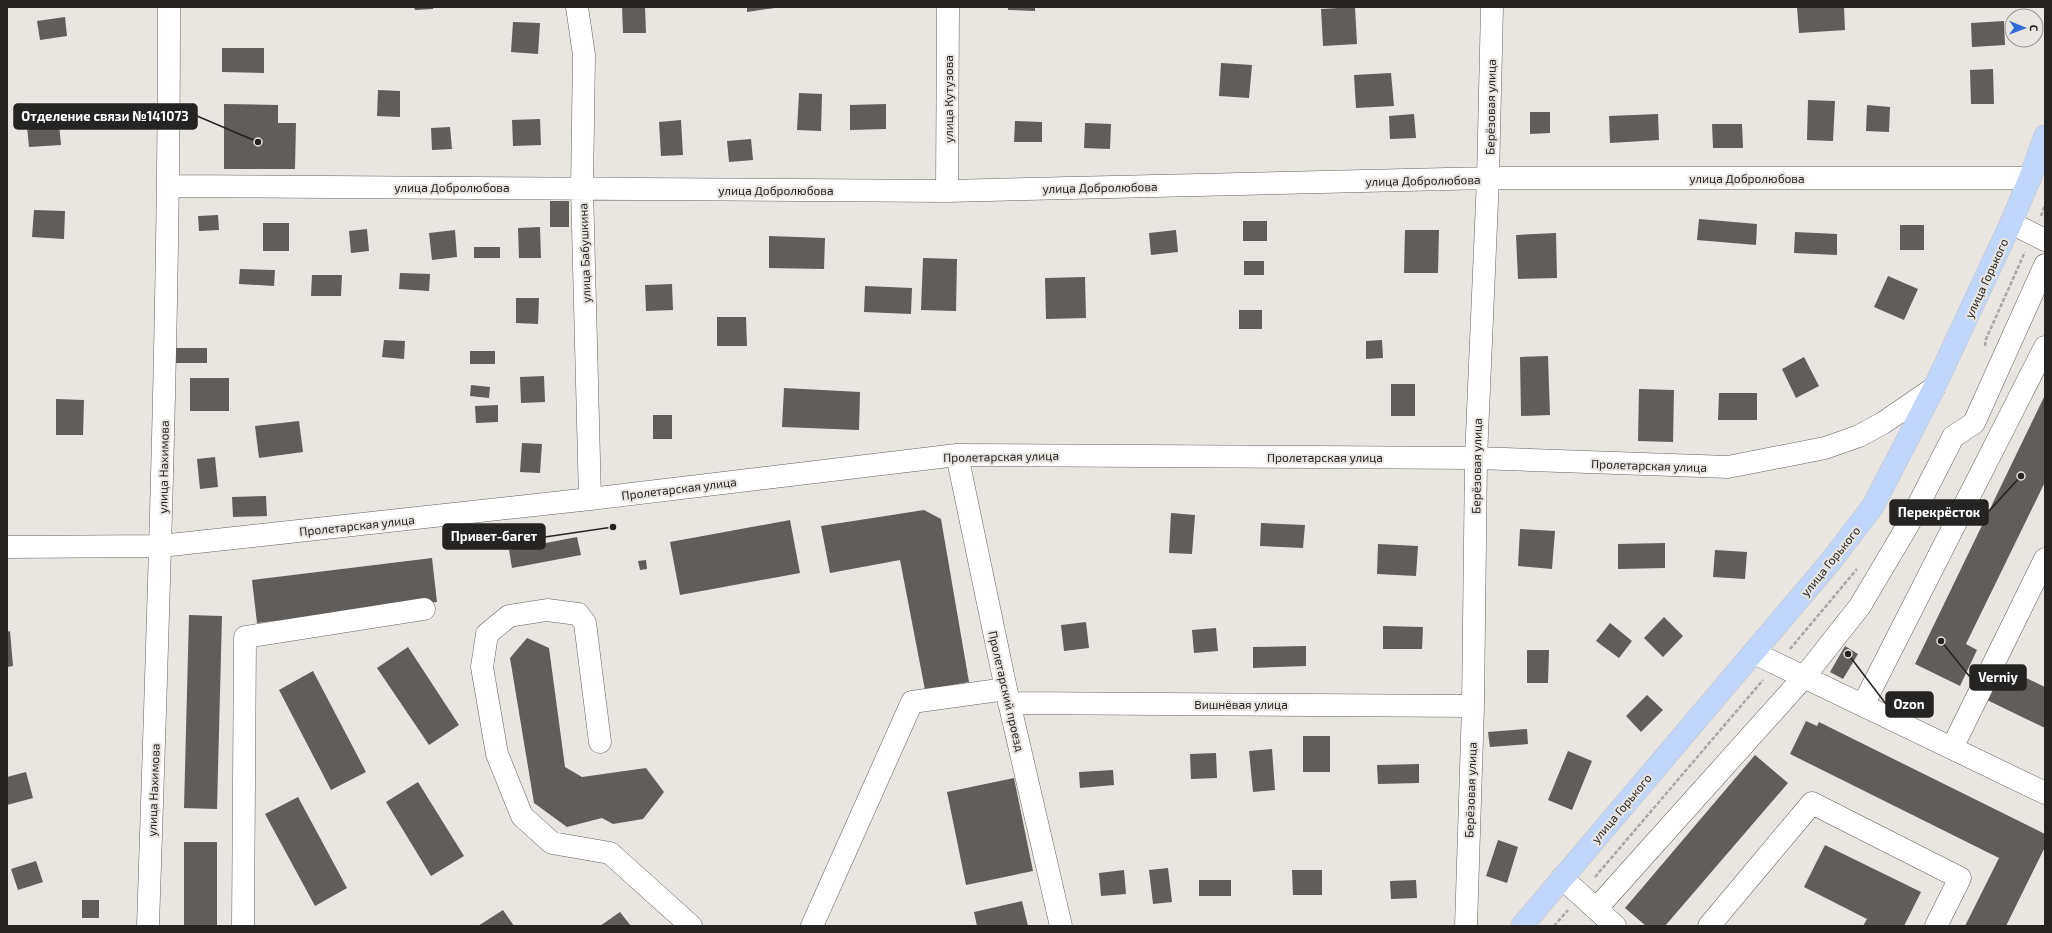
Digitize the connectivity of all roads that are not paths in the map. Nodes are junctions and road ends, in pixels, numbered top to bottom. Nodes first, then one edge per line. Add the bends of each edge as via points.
1 (169, 7) edge
2 (577, 7) edge
3 (948, 7) edge
4 (1492, 7) edge
5 (2045, 136) edge
6 (1488, 178) junction
7 (2030, 178) junction
8 (169, 186) junction
9 (582, 188) junction
10 (947, 191) junction
11 (2011, 223) junction
12 (2045, 240) edge
13 (2045, 265) edge
14 (2045, 347) edge
15 (1934, 388) junction
16 (957, 454) junction
17 (1476, 458) junction
18 (590, 499) junction
19 (161, 546) junction
20 (7, 547) edge
21 (2045, 559) edge
22 (424, 609) dead end
23 (1754, 653) junction
24 (1804, 677) junction
25 (1008, 696) junction
26 (1864, 705) junction
27 (1473, 706) junction
28 (600, 742) dead end
29 (1952, 748) junction
30 (2045, 793) edge
31 (1562, 878) junction
32 (1596, 909) junction
33 (148, 926) edge
34 (242, 926) edge
35 (691, 926) edge
36 (812, 926) edge
37 (1061, 926) edge
38 (1466, 926) edge
39 (1522, 926) edge
40 (1615, 926) edge
41 (1709, 926) edge
42 (1936, 926) edge

1 - 8 street, улица Нахимова
2 - 9 street, улица Бабушкина via 584,55
3 - 10 street, улица Кутузова
4 - 6 street, Берёзовая улица
5 - 7 main road, улица Горького
6 - 7 street, улица Добролюбова
6 - 10 street, улица Добролюбова
6 - 17 street, Берёзовая улица
7 - 11 main road, улица Горького
8 - 9 street, улица Добролюбова
8 - 19 street, улица Нахимова
9 - 10 street, улица Добролюбова
9 - 18 street, улица Бабушкина
11 - 12 street
11 - 15 main road, улица Горького
13 - 24 street via 1974,423 1953,437 1908,525 1860,606
14 - 26 street
15 - 17 street, Пролетарская улица via 1859,436 1825,448 1728,468
15 - 23 main road, улица Горького via 1873,506
16 - 17 street, Пролетарская улица
16 - 18 street, Пролетарская улица
16 - 25 street, Пролетарский проезд
17 - 27 street, Берёзовая улица
18 - 19 street, Пролетарская улица
19 - 20 street, Пролетарская улица
19 - 33 street, улица Нахимова
21 - 29 street
22 - 34 street via 245,637
23 - 24 street
23 - 31 main road, улица Горького
24 - 26 street
24 - 32 street
25 - 27 street, Вишнёвая улица
25 - 36 street, Вишнёвая улица via 912,702
25 - 37 street, Пролетарский проезд
26 - 29 street
27 - 38 street, Берёзовая улица
28 - 35 street via 585,623 578,614 547,610 509,616 487,634 482,667 497,754 522,816 552,842 610,853
29 - 30 street
31 - 32 street
31 - 39 main road, улица Горького
32 - 40 street
41 - 42 street via 1812,803 1960,878

